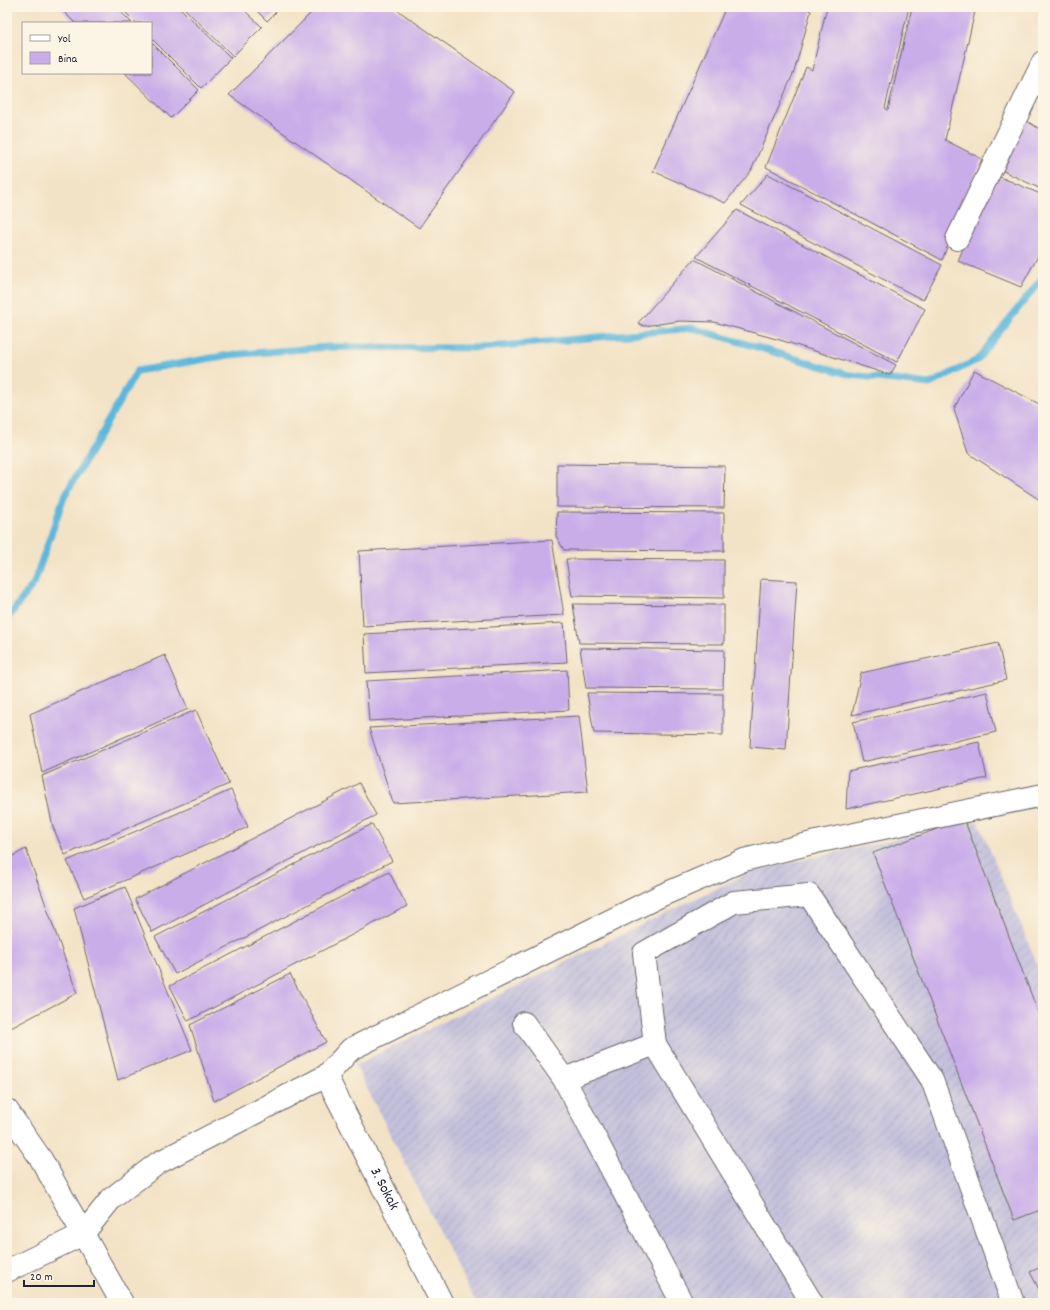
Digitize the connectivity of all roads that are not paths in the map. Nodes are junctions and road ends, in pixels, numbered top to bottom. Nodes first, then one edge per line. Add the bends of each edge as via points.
1 (1043, 62) edge
2 (957, 239) dead end
3 (1043, 796) edge
4 (524, 1024) dead end
5 (655, 1044) junction
6 (326, 1076) junction
7 (564, 1079) junction
8 (7, 1110) edge
9 (83, 1234) junction
10 (7, 1271) edge
11 (122, 1303) edge
12 (442, 1303) edge
13 (682, 1303) edge
14 (812, 1303) edge
15 (1013, 1303) edge

1 - 2 street
3 - 6 street via 816,842 744,860 660,896 351,1049
4 - 7 street
5 - 7 street
5 - 14 street
5 - 15 street via 644,953 734,902 809,895 932,1080
6 - 9 street via 158,1163 110,1199
6 - 12 street, 3. Sokak
7 - 13 street
8 - 9 street via 41,1159
9 - 10 street
9 - 11 street

